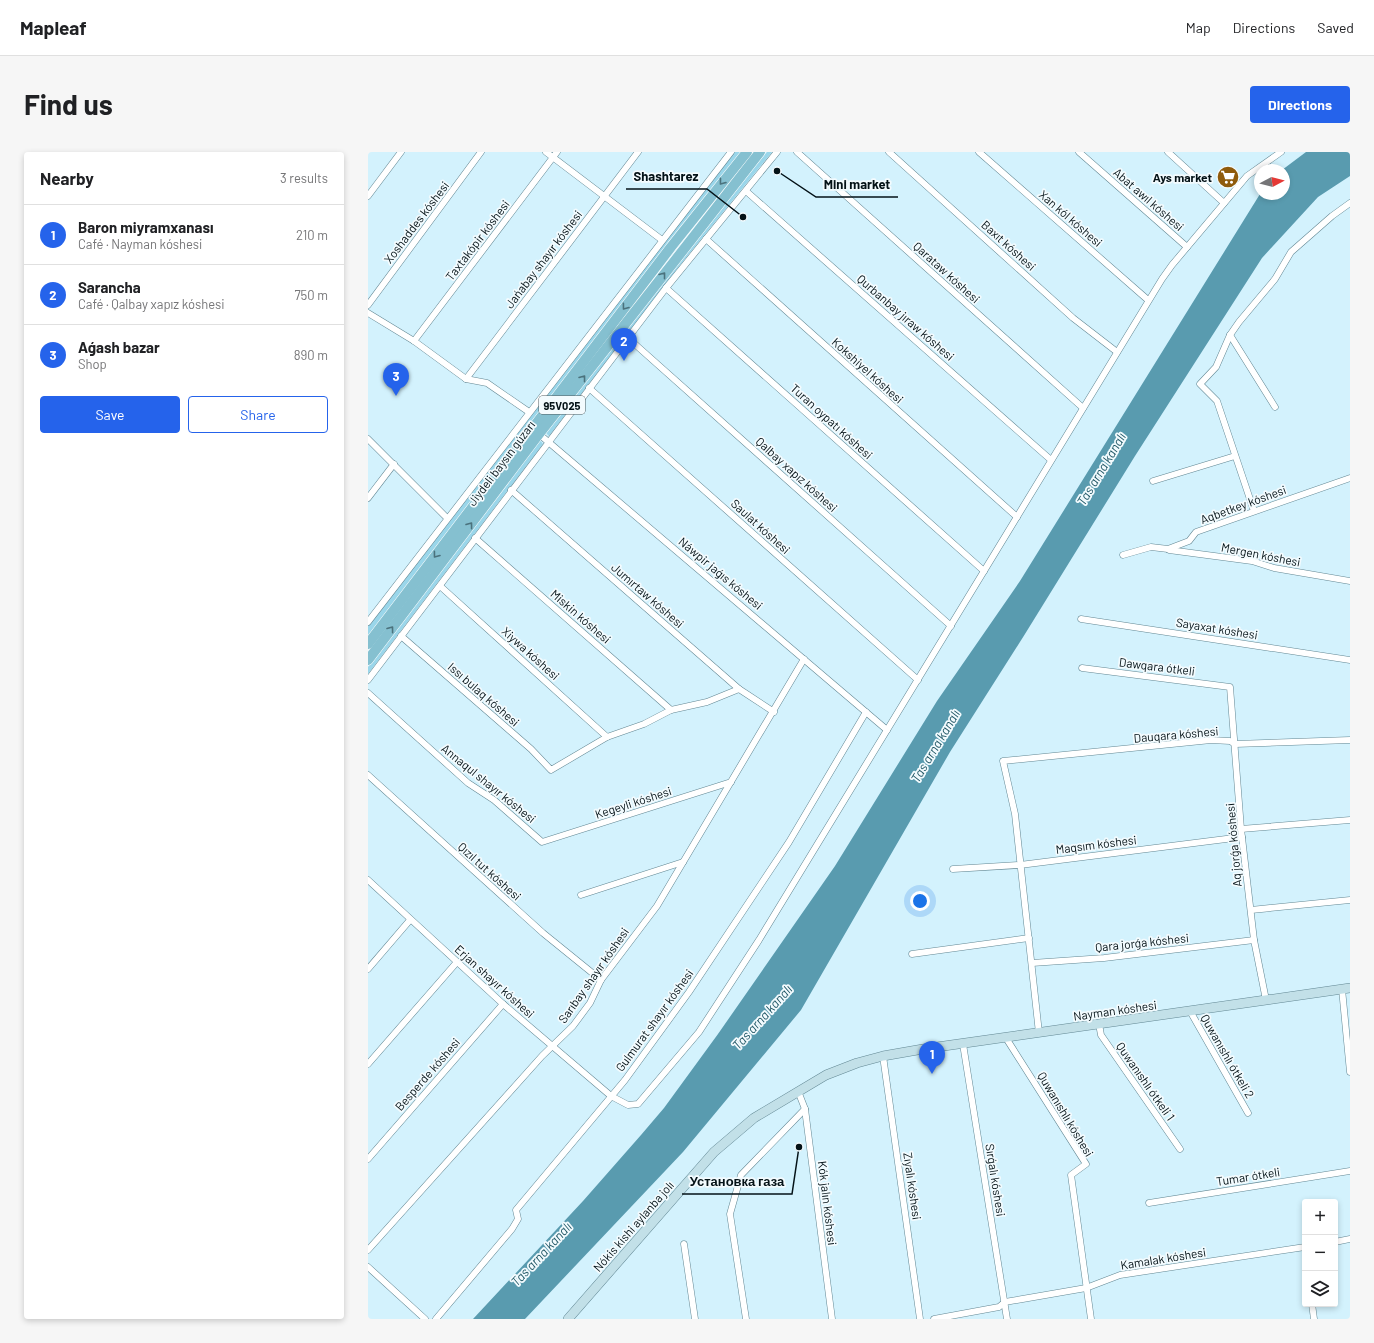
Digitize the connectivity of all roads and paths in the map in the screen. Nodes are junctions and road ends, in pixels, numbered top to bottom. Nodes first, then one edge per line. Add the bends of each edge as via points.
1 (401, 152) edge
2 (481, 152) edge
3 (546, 152) edge
4 (638, 152) edge
5 (731, 152) edge
6 (746, 152) edge
7 (760, 152) edge
8 (777, 152) edge
9 (796, 152) edge
10 (889, 152) edge
11 (980, 152) edge
12 (1079, 152) edge
13 (1168, 152) edge
14 (1281, 152) edge
15 (555, 155) edge
16 (746, 191) junction
17 (605, 195) junction
18 (368, 196) edge
19 (1224, 202) junction
20 (1350, 203) edge
21 (706, 239) junction
22 (662, 240) junction
23 (1187, 247) junction
24 (666, 288) junction
25 (1148, 300) junction
26 (368, 304) edge
27 (368, 313) edge
28 (1230, 335) junction
29 (628, 338) junction
30 (414, 341) junction
31 (1117, 352) junction
32 (466, 379) junction
33 (590, 388) junction
34 (1275, 407) dead end
35 (1083, 408) junction
36 (529, 412) junction
37 (539, 434) junction
38 (368, 439) edge
39 (549, 441) junction
40 (1235, 456) junction
41 (1051, 460) junction
42 (394, 464) junction
43 (1350, 478) edge
44 (1153, 481) dead end
45 (511, 490) junction
46 (368, 498) edge
47 (1254, 511) junction
48 (1017, 517) junction
49 (447, 518) junction
50 (475, 538) junction
51 (1168, 549) junction
52 (1123, 555) dead end
53 (984, 571) junction
54 (1350, 581) edge
55 (440, 586) junction
56 (1081, 619) dead end
57 (368, 622) edge
58 (951, 626) junction
59 (401, 636) junction
60 (368, 644) edge
61 (804, 659) junction
62 (368, 660) edge
63 (1350, 660) edge
64 (1082, 668) dead end
65 (368, 680) edge
66 (918, 680) junction
67 (1230, 687) joint
68 (740, 690) junction
69 (368, 693) edge
70 (671, 710) junction
71 (774, 712) junction
72 (866, 712) junction
73 (887, 730) junction
74 (607, 737) junction
75 (1350, 740) edge
76 (1235, 744) junction
77 (368, 775) edge
78 (731, 782) junction
79 (1350, 820) edge
80 (1241, 829) junction
81 (1242, 837) junction
82 (542, 842) joint
83 (683, 862) junction
84 (1020, 864) junction
85 (953, 869) dead end
86 (368, 880) edge
87 (581, 895) dead end
88 (1350, 900) edge
89 (1250, 910) junction
90 (410, 920) junction
91 (1029, 938) junction
92 (1254, 940) junction
93 (912, 954) dead end
94 (457, 962) junction
95 (1032, 963) junction
96 (368, 969) edge
97 (601, 980) junction
98 (1346, 989) edge
99 (1266, 1000) junction
100 (503, 1004) junction
101 (1190, 1011) junction
102 (1099, 1024) junction
103 (1039, 1033) junction
104 (1006, 1038) junction
105 (962, 1044) junction
106 (552, 1046) junction
107 (883, 1056) junction
108 (368, 1064) edge
109 (1350, 1072) edge
110 (798, 1091) junction
111 (611, 1096) junction
112 (805, 1109) junction
113 (1248, 1112) dead end
114 (1180, 1149) dead end
115 (368, 1159) edge
116 (1350, 1171) edge
117 (1149, 1203) dead end
118 (1350, 1239) edge
119 (1338, 1241) edge
120 (684, 1244) dead end
121 (1302, 1249) edge
122 (368, 1250) edge
123 (368, 1267) edge
124 (1086, 1288) junction
125 (1005, 1302) junction
126 (1312, 1307) edge
127 (425, 1319) edge
128 (436, 1319) edge
129 (568, 1319) edge
130 (695, 1319) edge
131 (746, 1319) edge
132 (832, 1319) edge
133 (920, 1319) edge
134 (934, 1319) edge
135 (1008, 1319) edge
136 (1091, 1319) edge
137 (1314, 1319) edge

1 - 18 street
2 - 26 street, Xoshaddes kóshesi
3 - 15 street
4 - 17 street, Jańabay shayır kóshesi
5 - 22 street
6 -> 60 main road, Jiydeli baysın gúzarı / 95V025
37 -> 7 main road, Jiydeli baysın gúzarı / 95V025
8 - 16 street
9 - 35 street, Qarataw kóshesi
10 - 31 street, Baxıt kóshesi via 1073,318
11 - 25 street, Xan kól kóshesi
12 - 23 street, Abat awıl kóshesi
13 - 19 street
14 - 19 street, Erjan shayır kóshesi via 1247,176
15 - 17 street
15 - 30 street, Taxtakópir kóshesi
16 - 21 street
16 - 41 street, Qurbanbay jıraw kóshesi
17 - 22 street
17 - 32 street, Jańabay shayır kóshesi
19 - 23 street, Erjan shayır kóshesi
20 - 28 street via 1291,252 1275,279
21 - 24 street
21 - 48 street, Kokshiyel kóshesi
22 - 36 street
23 - 25 street, Erjan shayır kóshesi
24 - 29 street
24 - 53 street, Turan oypatı kóshesi
25 - 31 street, Erjan shayır kóshesi
27 - 30 street
28 - 34 street
28 - 40 street via 1216,366 1200,384 1217,401
29 - 33 street
29 - 58 street, Qalbay xapız kóshesi
30 - 32 street
31 - 35 street, Erjan shayır kóshesi
32 - 36 street via 487,383
33 - 39 street
33 - 66 street, Saulat kóshesi
35 - 41 street, Erjan shayır kóshesi
36 - 49 street
37 - 39 street, Náwpir jaǵıs kóshesi
62 -> 37 main road, Jiydeli baysın gúzarı / 95V025
38 - 42 street
39 - 45 street
39 - 61 street, Náwpir jaǵıs kóshesi
40 - 44 street
40 - 47 street
41 - 48 street, Erjan shayır kóshesi
42 - 46 street
42 - 49 street
43 - 47 street, Aqbetkey kóshesi
45 - 50 street
45 - 68 street, Jumırtaw kóshesi
47 - 51 street, Aqbetkey kóshesi via 1196,532 1189,541
48 - 53 street, Erjan shayır kóshesi
49 - 57 street
50 - 55 street
50 - 70 street, Miskin kóshesi
51 - 52 street, Aqbetkey kóshesi via 1151,547
51 - 54 street, Mergen kóshesi via 1252,561 1274,568
53 - 58 street, Erjan shayır kóshesi
55 - 59 street
55 - 74 street, Xiywa kóshesi
56 - 63 street, Sayaxat kóshesi
58 - 66 street, Erjan shayır kóshesi
59 - 65 street
59 - 74 street, Issı bulaq kóshesi via 531,749 551,770
61 - 71 street, Sarıbay shayır kóshesi
61 - 72 street, Náwpir jaǵıs kóshesi
64 - 67 street, Dawqara ótkeli
66 - 73 street, Erjan shayır kóshesi
67 - 76 street, Aq jorǵa kóshesi
68 - 70 street via 706,702
68 - 71 street, Jumırtaw kóshesi
69 - 82 street, Annaqul shayır kóshesi via 468,783 494,800
70 - 74 street via 644,724
71 - 78 street, Sarıbay shayır kóshesi
72 - 73 street, Náwpir jaǵıs kóshesi
72 - 111 street, Gulmurat shayır kóshesi via 789,842 719,949
73 - 111 street, Erjan shayır kóshesi via 699,1032 638,1104 628,1105
75 - 76 street, Dauqara kóshesi
76 - 80 street, Aq jorǵa kóshesi
76 - 84 street, Dauqara kóshesi via 1230,741 1211,740 1003,761 1015,814
77 - 97 street, Qızıl tut kóshesi via 526,918
78 - 82 street, Kegeyli kóshesi
78 - 83 street, Sarıbay shayır kóshesi
79 - 80 street
80 - 81 street, Aq jorǵa kóshesi
81 - 84 street, Maqsım kóshesi
81 - 89 street, Aq jorǵa kóshesi
83 - 87 street
83 - 97 street, Sarıbay shayır kóshesi via 657,906
84 - 85 street, Maqsım kóshesi
84 - 91 street
86 - 90 street, Erjan shayır kóshesi
88 - 89 street
89 - 92 street, Aq jorǵa kóshesi
90 - 94 street, Erjan shayır kóshesi
90 - 96 street
91 - 93 street
91 - 95 street
92 - 95 street, Qara jorǵa kóshesi via 1104,958
92 - 99 street, Aq jorǵa kóshesi
94 - 100 street, Erjan shayır kóshesi
94 - 108 street
95 - 103 street
97 - 106 street, Sarıbay shayır kóshesi via 590,1002 573,1026
98 - 99 main road, Nayman kóshesi
98 - 109 street
99 - 101 main road, Nayman kóshesi
100 - 106 street, Erjan shayır kóshesi
100 - 115 street, Besperde kóshesi
101 - 102 main road, Nayman kóshesi
101 - 113 street, Quwanıshlı ótkeli 2
102 - 103 main road, Nayman kóshesi
102 - 114 street, Quwanıshlı ótkeli 1 via 1101,1035
103 - 104 main road, Nayman kóshesi
104 - 105 main road, Nayman kóshesi
104 - 124 street, Quwanıshlı kóshesi via 1086,1164 1071,1175
105 - 107 main road, Nayman kóshesi
105 - 125 street, Sırǵalı kóshesi
106 - 111 street, Erjan shayır kóshesi
106 - 122 street, Sarıbay shayır kóshesi
107 - 110 main road, Nókis kishi aylanba jolı via 826,1075
107 - 133 street, Zıyalı kóshesi
110 - 112 street, Kók jalın kóshesi
110 - 129 main road, Nókis kishi aylanba jolı via 754,1118 714,1152
111 - 128 street, Gulmurat shayır kóshesi via 516,1210 518,1219 512,1229
112 - 131 street via 741,1175 730,1214
112 - 132 street, Kók jalın kóshesi
116 - 117 street, Tumar ótkeli
118 - 119 street
120 - 130 street
121 - 124 street, Kamalak kóshesi via 1120,1275
123 - 127 street
124 - 125 street, Kamalak kóshesi
124 - 136 street, Quwanıshlı kóshesi
125 - 134 street, Kamalak kóshesi via 999,1308
125 - 135 street, Sırǵalı kóshesi
126 - 137 street

